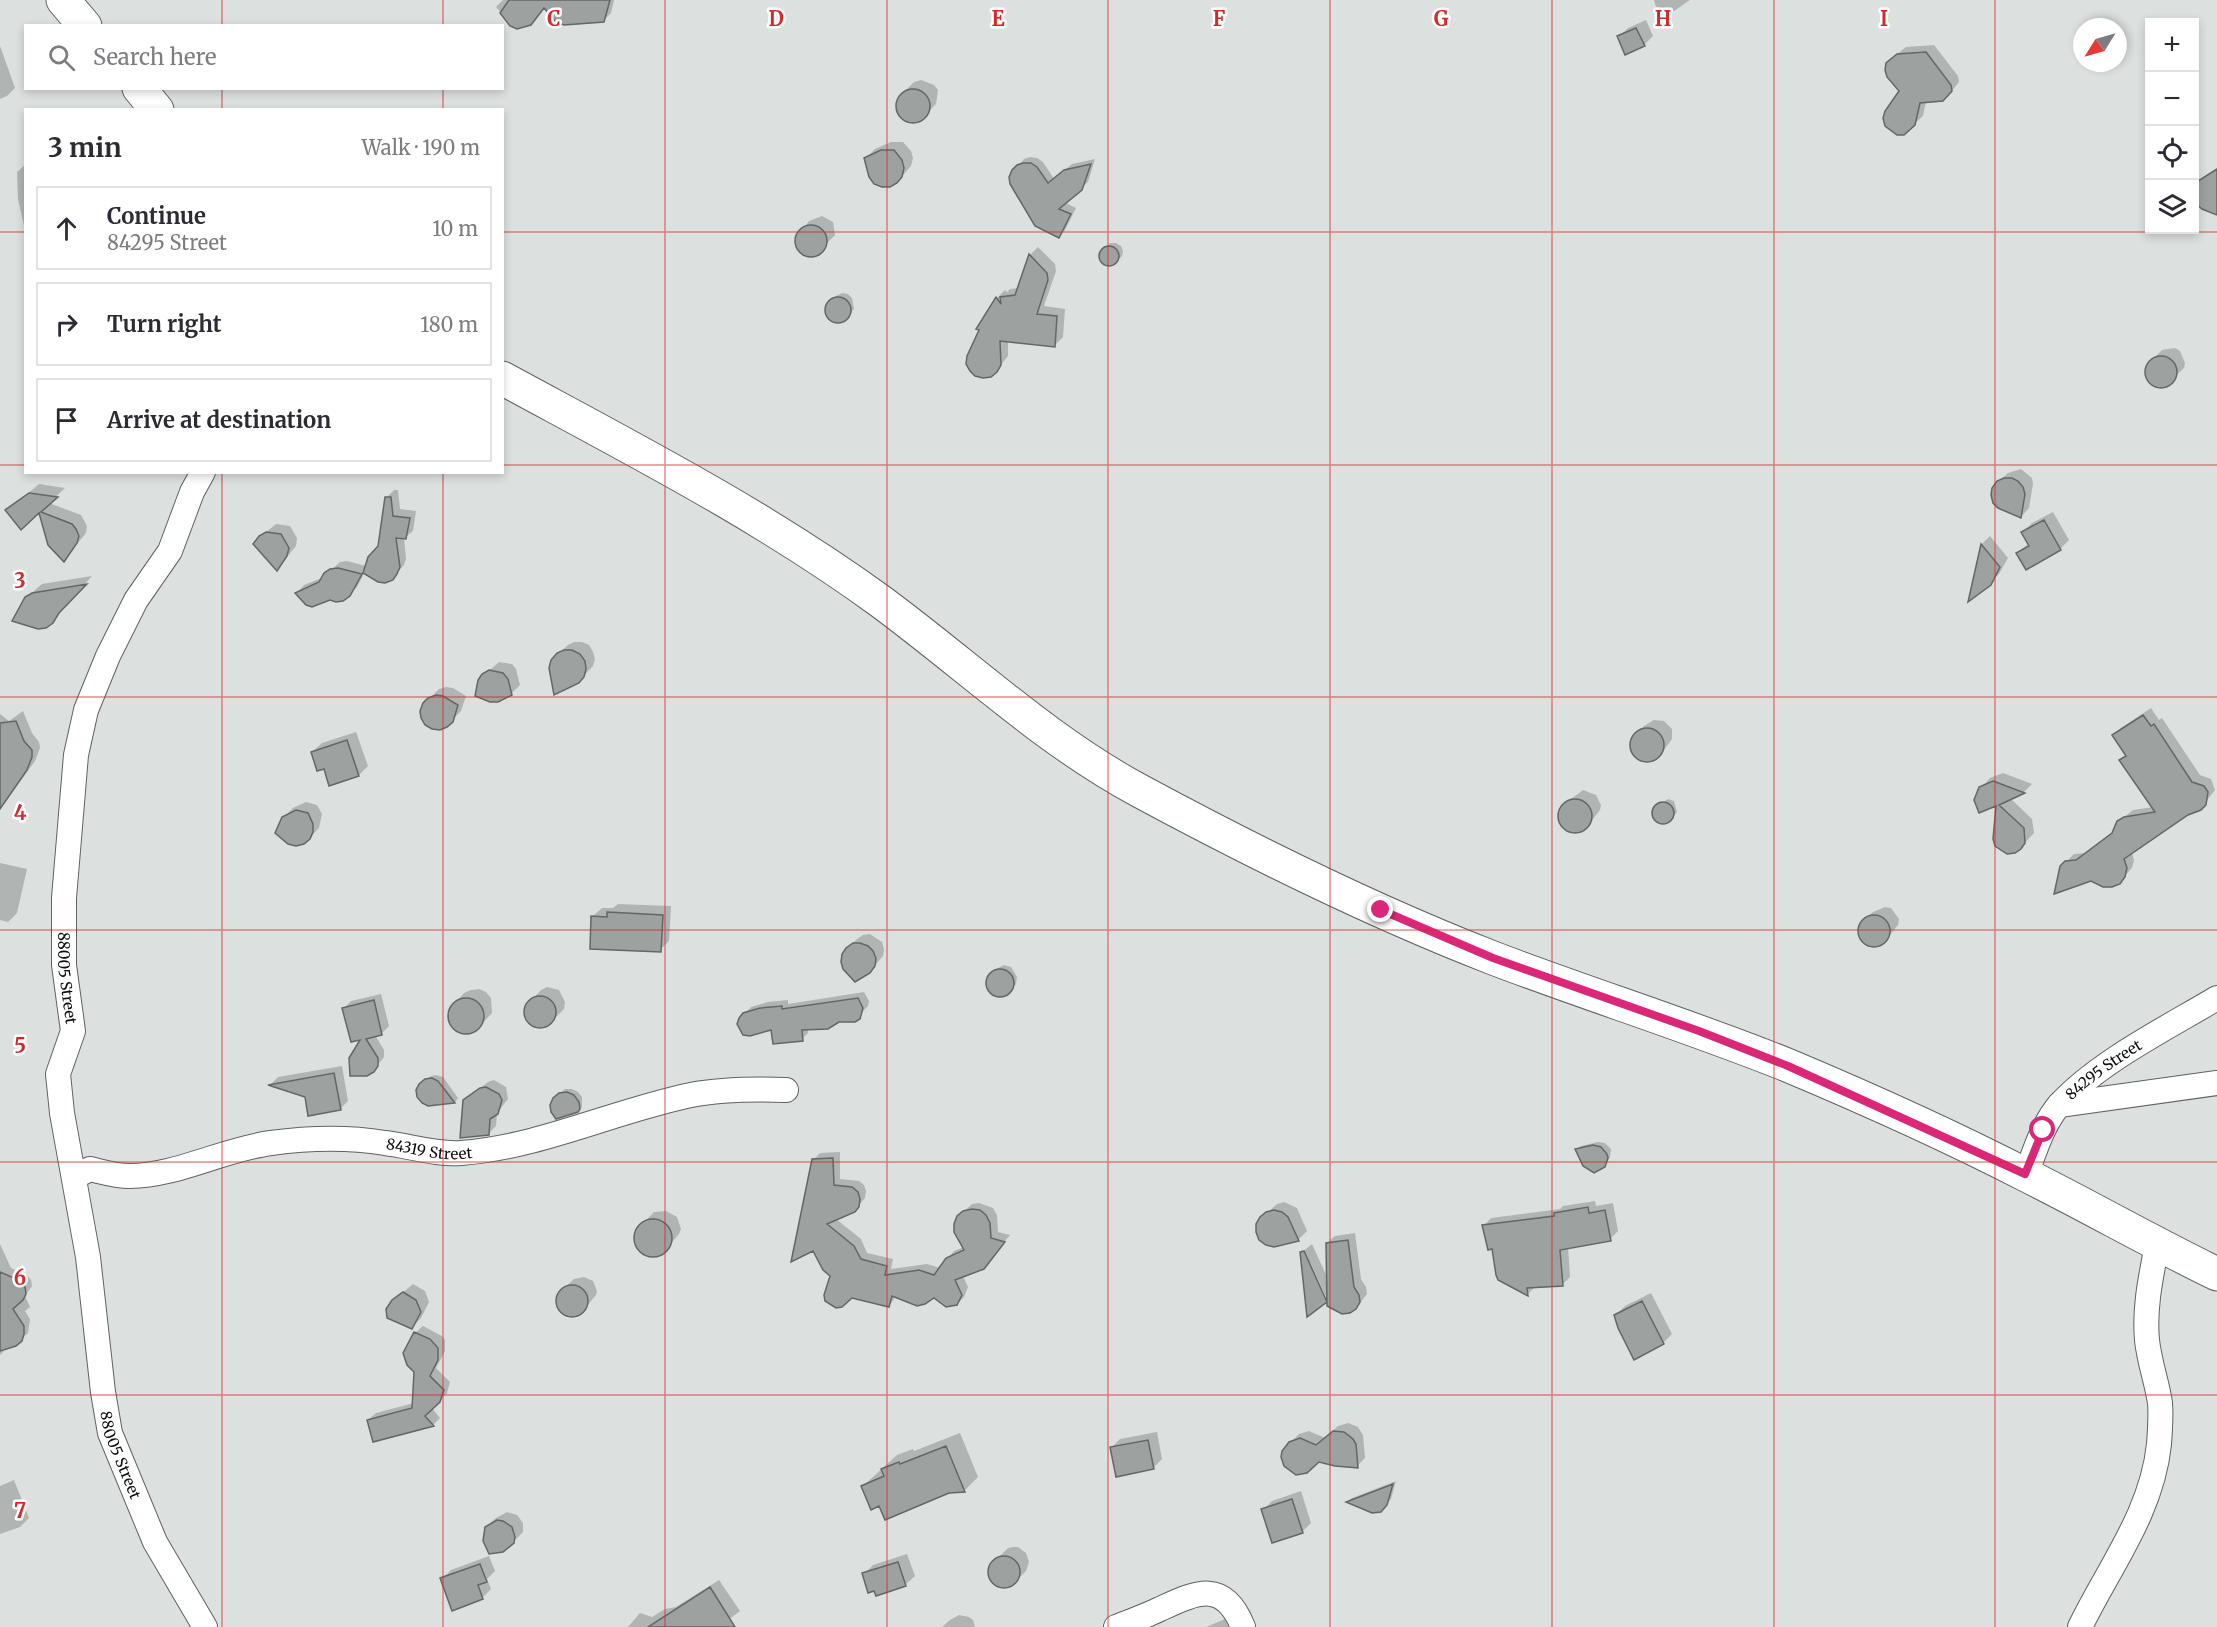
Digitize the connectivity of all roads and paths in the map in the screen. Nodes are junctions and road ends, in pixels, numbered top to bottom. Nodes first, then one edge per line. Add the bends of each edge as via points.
1 (63, 0) edge
2 (83, 24) edge
3 (141, 90) edge
4 (155, 108) edge
5 (504, 379) edge
6 (202, 474) edge
7 (2217, 998) edge
8 (2217, 1083) edge
9 (786, 1090) dead end
10 (2059, 1105) junction
11 (2025, 1174) junction
12 (74, 1177) junction
13 (2157, 1245) junction
14 (2217, 1274) edge
15 (205, 1627) edge
16 (1116, 1627) edge
17 (1243, 1627) edge
18 (2080, 1627) edge

1 - 2 street
3 - 4 street
5 - 11 street via 668,468 820,560 916,628 1058,741 1135,788 1275,861 1381,910 1493,958 1788,1066
6 - 12 street, 88005 Street via 170,551 136,600 108,656 86,710 76,755 64,898 64,965 73,1031 58,1074
7 - 10 street, 84295 Street via 2126,1053
8 - 10 street
9 - 12 street, 84319 Street via 733,1089 690,1095 494,1149 460,1153 350,1140 273,1142 158,1172 130,1176 90,1169
10 - 11 street, 84295 Street via 2043,1130
11 - 13 street
12 - 15 street, 88005 Street via 110,1434 155,1542
13 - 14 street
13 - 18 street via 2146,1315 2147,1341 2160,1404 2154,1474 2144,1509
16 - 17 street via 1205,1592 1226,1599

